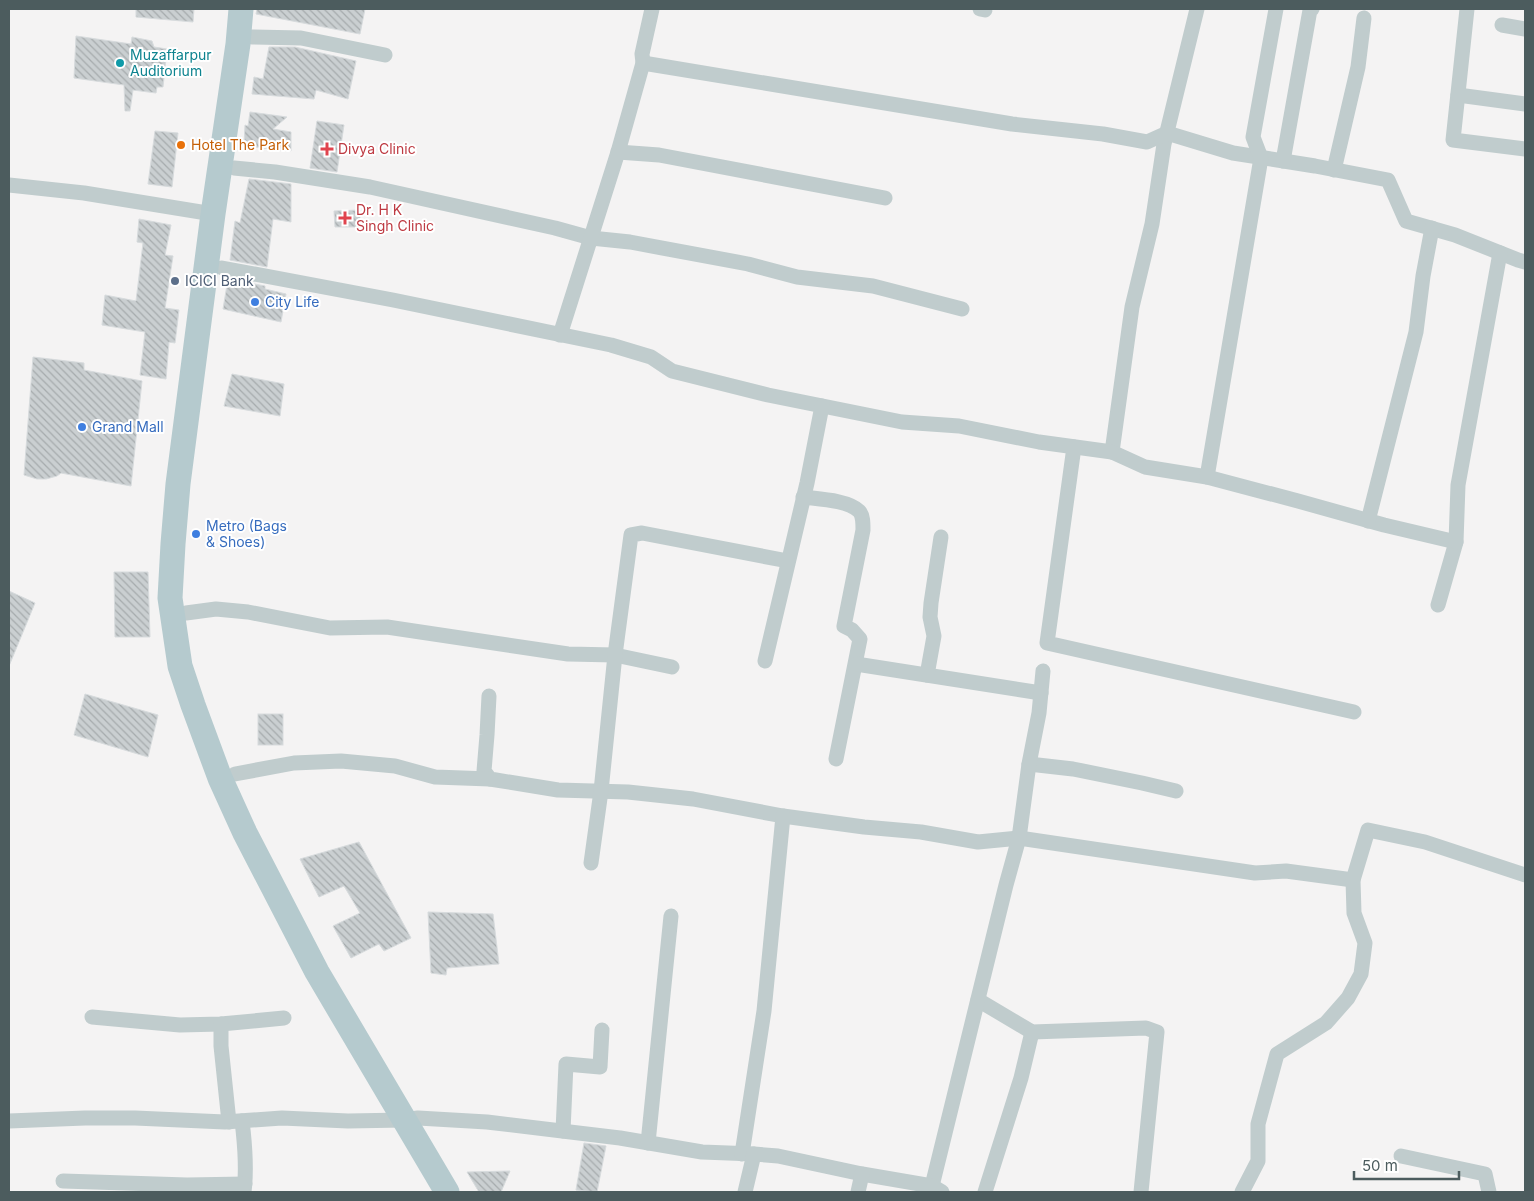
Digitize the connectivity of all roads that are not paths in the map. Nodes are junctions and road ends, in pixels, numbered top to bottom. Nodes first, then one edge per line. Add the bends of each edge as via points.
1 (241, 9) edge
2 (255, 9) edge
3 (652, 9) edge
4 (1197, 9) edge
5 (1276, 9) edge
6 (1312, 9) edge
7 (1467, 9) edge
8 (1364, 18) dead end
9 (1502, 25) dead end
10 (1525, 29) edge
11 (252, 37) junction
12 (385, 55) dead end
13 (643, 62) junction
14 (1458, 96) junction
15 (1525, 104) edge
16 (1166, 133) junction
17 (1525, 149) edge
18 (618, 152) junction
19 (1261, 158) junction
20 (1283, 161) junction
21 (234, 168) junction
22 (1334, 170) junction
23 (9, 185) edge
24 (885, 198) dead end
25 (214, 214) junction
26 (1432, 228) junction
27 (591, 238) junction
28 (1500, 253) junction
29 (1525, 262) edge
30 (222, 268) junction
31 (962, 309) dead end
32 (560, 335) junction
33 (822, 406) junction
34 (1074, 447) junction
35 (1112, 452) junction
36 (1207, 477) junction
37 (803, 497) junction
38 (1368, 521) junction
39 (941, 537) dead end
40 (1456, 542) junction
41 (788, 561) junction
42 (1438, 605) dead end
43 (186, 613) junction
44 (615, 655) junction
45 (765, 661) dead end
46 (856, 664) junction
47 (672, 667) dead end
48 (1043, 671) dead end
49 (927, 675) junction
50 (1041, 693) junction
51 (489, 696) dead end
52 (1354, 712) dead end
53 (836, 759) dead end
54 (1029, 764) junction
55 (235, 774) junction
56 (490, 779) junction
57 (601, 791) junction
58 (1176, 791) dead end
59 (783, 816) junction
60 (1020, 838) junction
61 (592, 863) dead end
62 (1525, 875) edge
63 (1353, 880) junction
64 (671, 916) dead end
65 (978, 1000) junction
66 (92, 1018) dead end
67 (284, 1018) dead end
68 (221, 1024) junction
69 (602, 1030) dead end
70 (1032, 1032) junction
71 (411, 1119) junction
72 (9, 1121) edge
73 (236, 1121) junction
74 (563, 1131) junction
75 (648, 1143) junction
76 (748, 1154) junction
77 (1401, 1156) dead end
78 (862, 1174) junction
79 (64, 1181) dead end
80 (132, 1188) edge
81 (245, 1188) edge
82 (937, 1189) edge
83 (447, 1192) edge
84 (461, 1192) edge
85 (744, 1192) edge
86 (858, 1192) edge
87 (985, 1192) edge
88 (1141, 1192) edge
89 (1242, 1192) edge
90 (1489, 1192) edge

1 - 25 main road
2 - 11 main road
3 - 13 street
4 - 16 street
5 - 19 street via 1253,137
6 - 20 street
7 - 14 street
8 - 22 street via 1358,67
9 - 10 street
11 - 12 street via 301,38
11 - 21 main road
13 - 16 street via 1012,124 1147,142
13 - 18 street
14 - 15 street
14 - 17 street via 1453,140
16 - 19 street via 1232,153
16 - 35 street via 1152,224 1132,307
18 - 24 street via 659,155
18 - 27 street
19 - 20 street
19 - 36 street
20 - 22 street
21 - 27 street via 370,187
21 - 30 main road
22 - 26 street via 1388,180 1406,221
23 - 25 street via 84,193
25 - 71 main road via 172,544 170,598 180,666 220,778 245,833 318,972
26 - 28 street
26 - 38 street via 1416,332
27 - 31 street via 630,242 797,276 873,286
27 - 32 street
28 - 29 street
28 - 40 street via 1458,485
30 - 32 street
30 - 43 main road via 190,515
32 - 33 street via 651,357 672,371 768,396
33 - 34 street via 902,422 959,426
33 - 37 street
34 - 35 street
34 - 52 street via 1047,643
35 - 36 street via 1145,468
36 - 38 street
37 - 41 street
37 - 46 street via 848,504 860,511 863,520 844,626 860,639
38 - 40 street
39 - 49 street via 931,603 934,636
40 - 42 street
41 - 44 street via 642,533 631,535
41 - 45 street
43 - 44 street via 216,609 248,612 330,628 387,627 568,654
43 - 55 main road via 200,674
44 - 47 street
44 - 57 street
46 - 49 street
46 - 53 street
48 - 50 street
49 - 50 street
50 - 54 street
51 - 56 street via 484,771
54 - 58 street via 1073,769
54 - 60 street
55 - 56 street via 294,763 341,761 395,766 435,777
55 - 71 main road via 266,844
56 - 57 street via 558,790
57 - 59 street via 692,799
57 - 61 street
59 - 60 street via 978,842
59 - 76 street
60 - 63 street via 1255,873 1286,871
60 - 65 street
62 - 63 street via 1425,842 1368,830
63 - 89 street via 1354,913 1365,943 1361,974 1348,998 1326,1023 1277,1054 1258,1124 1258,1161
64 - 75 street
65 - 70 street
65 - 82 street
66 - 68 street via 180,1025
67 - 68 street
68 - 73 street via 221,1046
69 - 74 street via 600,1066 566,1064
70 - 87 street
70 - 88 street via 1146,1028 1157,1032
71 - 73 street
71 - 74 street via 488,1122
71 - 83 main road
71 - 84 main road
72 - 73 street via 135,1118
73 - 81 street via 246,1147
74 - 75 street
75 - 76 street via 702,1152
76 - 78 street via 778,1156
76 - 85 street
77 - 90 street via 1485,1174
78 - 82 street
78 - 86 street
79 - 80 street
80 - 81 street via 187,1185

